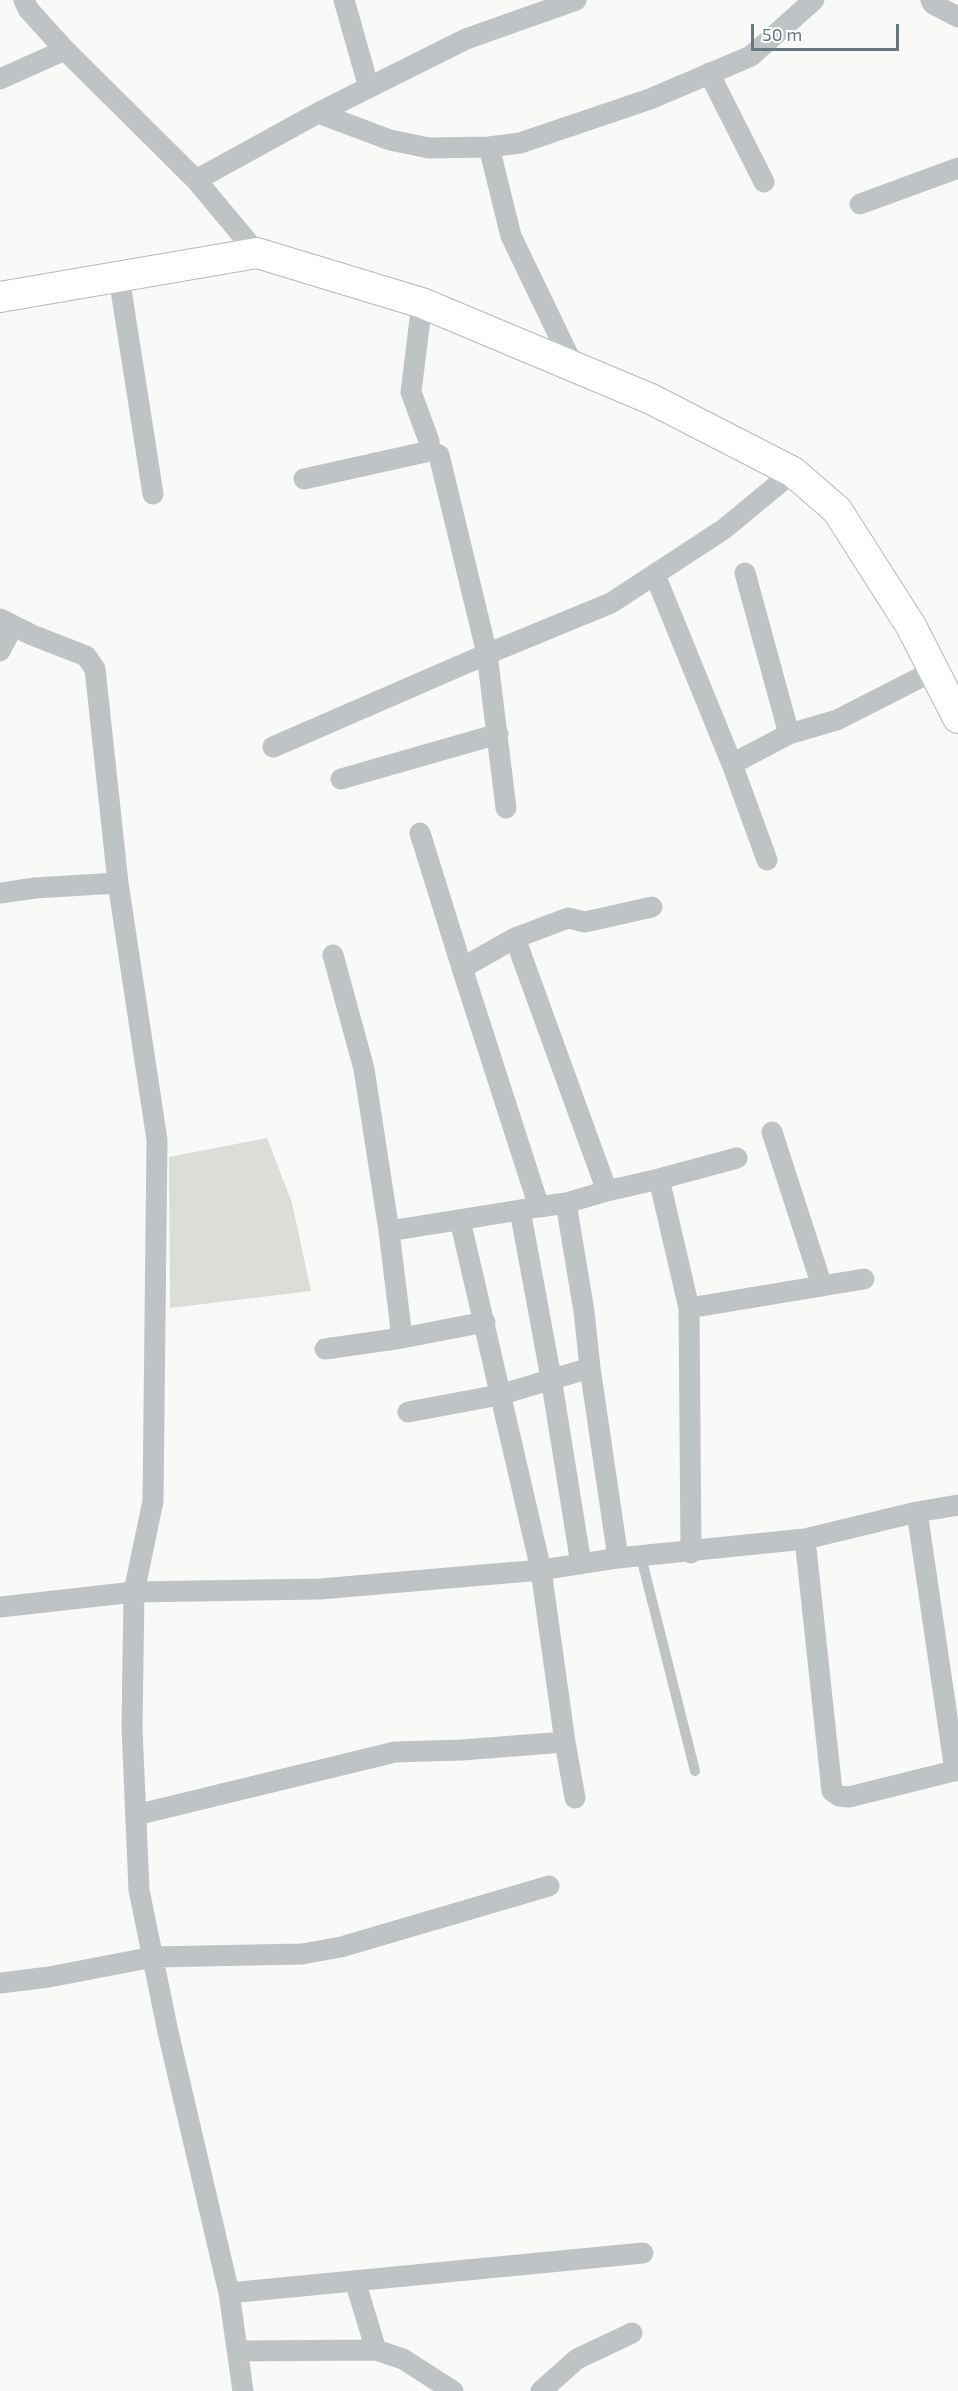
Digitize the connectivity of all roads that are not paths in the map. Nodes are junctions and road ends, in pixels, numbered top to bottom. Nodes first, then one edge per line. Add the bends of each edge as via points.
1 (24, 0) edge
2 (344, 0) edge
3 (576, 0) edge
4 (814, 0) edge
5 (931, 0) edge
6 (958, 17) edge
7 (65, 50) junction
8 (710, 73) junction
9 (0, 79) edge
10 (369, 88) junction
11 (318, 113) junction
12 (489, 147) junction
13 (958, 168) edge
14 (196, 180) junction
15 (764, 182) dead end
16 (860, 204) dead end
17 (257, 253) junction
18 (119, 277) junction
19 (0, 297) edge
20 (422, 303) junction
21 (574, 367) junction
22 (430, 451) junction
23 (793, 472) junction
24 (304, 479) dead end
25 (153, 494) dead end
26 (745, 573) dead end
27 (655, 575) junction
28 (7, 622) edge
29 (0, 651) edge
30 (487, 654) junction
31 (933, 671) junction
32 (955, 705) edge
33 (498, 734) junction
34 (789, 734) junction
35 (273, 747) dead end
36 (732, 764) junction
37 (341, 779) dead end
38 (506, 808) dead end
39 (420, 833) dead end
40 (767, 860) dead end
41 (118, 883) junction
42 (0, 893) edge
43 (652, 907) dead end
44 (515, 938) junction
45 (333, 955) dead end
46 (462, 968) junction
47 (772, 1132) dead end
48 (736, 1158) dead end
49 (659, 1179) junction
50 (607, 1191) junction
51 (566, 1203) junction
52 (530, 1208) junction
53 (460, 1220) junction
54 (389, 1231) junction
55 (864, 1279) dead end
56 (822, 1286) junction
57 (689, 1308) junction
58 (485, 1322) junction
59 (402, 1338) junction
60 (325, 1349) dead end
61 (590, 1368) junction
62 (551, 1378) junction
63 (499, 1395) junction
64 (408, 1412) dead end
65 (958, 1505) edge
66 (917, 1512) junction
67 (805, 1539) junction
68 (691, 1552) junction
69 (641, 1557) junction
70 (618, 1558) junction
71 (581, 1564) junction
72 (541, 1570) junction
73 (134, 1592) junction
74 (0, 1607) edge
75 (565, 1742) junction
76 (695, 1771) dead end
77 (956, 1771) edge
78 (575, 1798) dead end
79 (136, 1815) junction
80 (549, 1886) dead end
81 (153, 1957) junction
82 (0, 1983) edge
83 (643, 2253) dead end
84 (355, 2281) junction
85 (229, 2293) junction
86 (632, 2332) dead end
87 (376, 2350) junction
88 (237, 2351) junction
89 (243, 2391) edge
90 (453, 2391) edge
91 (541, 2391) edge

1 - 7 street
2 - 10 street
3 - 10 street via 466,39
4 - 8 street via 751,56
5 - 6 street
7 - 9 street
7 - 14 street
8 - 12 street via 650,99 548,134
8 - 15 street
10 - 11 street
11 - 12 street via 390,140 429,148
11 - 14 street
12 - 21 street via 511,236
13 - 16 street
14 - 17 street
17 - 18 street
17 - 20 street
18 - 19 street
18 - 25 street
20 - 21 street
20 - 22 street via 411,392
21 - 23 street via 651,399
22 - 24 street
22 - 30 street via 439,455
23 - 27 street via 723,529
23 - 31 street via 837,510 911,626
26 - 34 street
27 - 30 street via 611,603
27 - 36 street
28 - 29 street
28 - 41 street via 86,656 95,669
30 - 33 street
30 - 35 street
31 - 32 street
31 - 34 street via 837,720
33 - 37 street
33 - 38 street
34 - 36 street
36 - 40 street
39 - 46 street
41 - 42 street
41 - 73 street via 157,1140 153,1501
43 - 44 street via 585,922 568,918
44 - 46 street
44 - 50 street
45 - 54 street via 364,1070
46 - 52 street
47 - 56 street
48 - 49 street
49 - 50 street
49 - 57 street
50 - 51 street
51 - 52 street
51 - 61 street
52 - 53 street
52 - 62 street
53 - 54 street
53 - 58 street
54 - 59 street
55 - 56 street
56 - 57 street
57 - 68 street
58 - 59 street
58 - 63 street
59 - 60 street
61 - 62 street
61 - 70 street
62 - 63 street
62 - 71 street
63 - 64 street
63 - 72 street
65 - 66 street
66 - 67 street
66 - 77 street
67 - 68 street
67 - 77 street via 832,1791 849,1797
68 - 69 street
69 - 70 street
69 - 76 lane
70 - 71 street
71 - 72 street
72 - 73 street via 320,1589
72 - 75 street
73 - 74 street
73 - 79 street via 132,1728
75 - 78 street
75 - 79 street via 395,1752
79 - 81 street via 139,1890
80 - 81 street via 341,1947 302,1954
81 - 82 street
81 - 85 street
83 - 84 street
84 - 85 street
84 - 87 street
85 - 88 street
86 - 91 street via 577,2359
87 - 88 street
87 - 90 street via 403,2359
88 - 89 street

